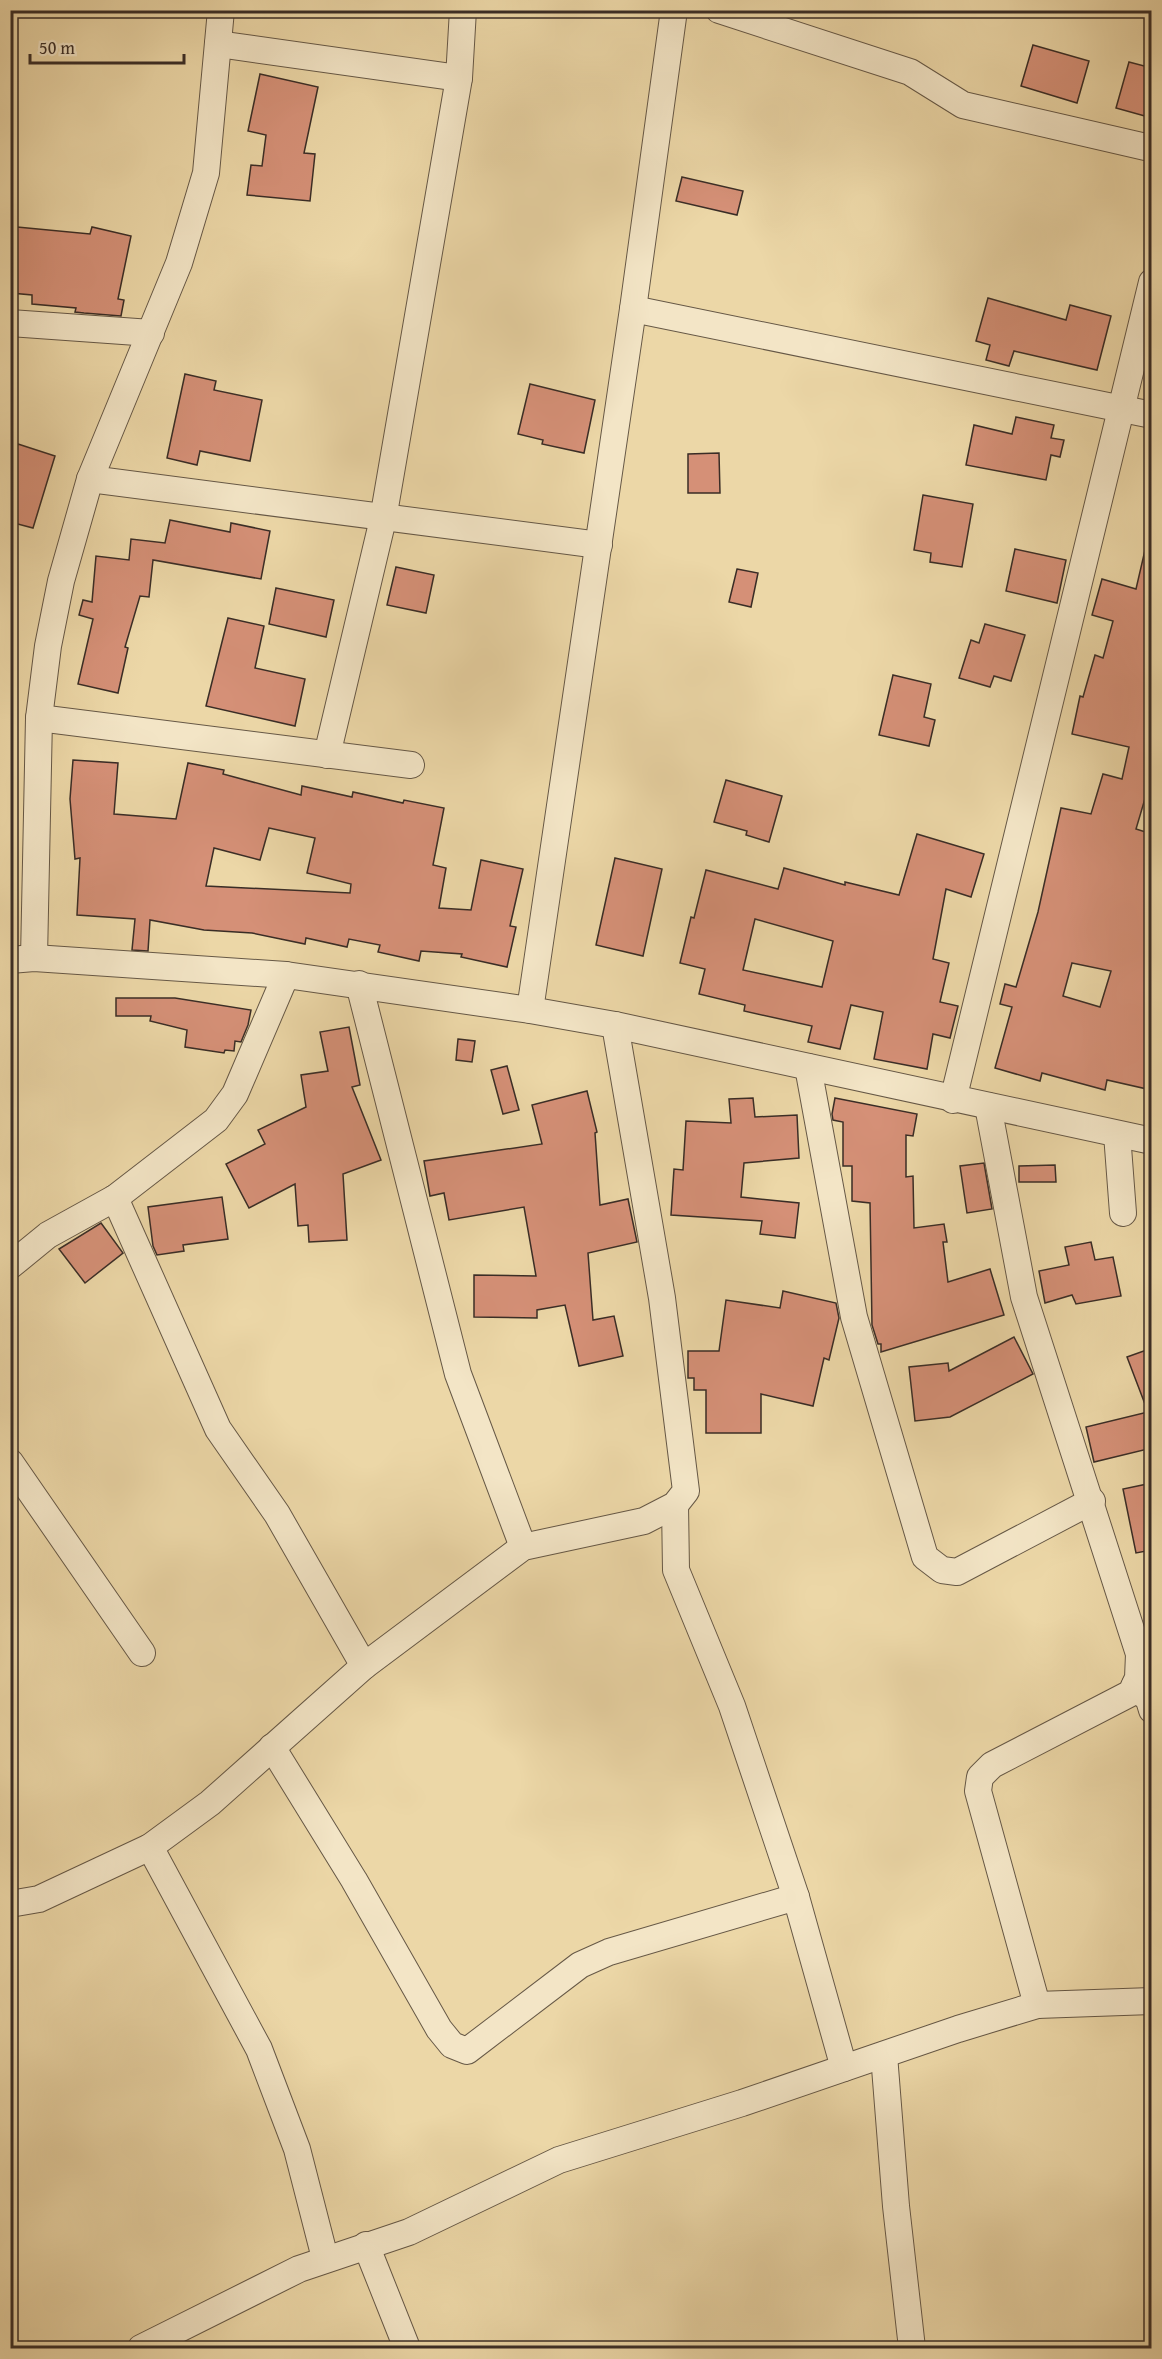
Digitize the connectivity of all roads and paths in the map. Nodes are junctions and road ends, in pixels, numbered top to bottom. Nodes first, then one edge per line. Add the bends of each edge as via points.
1 (221, 10) edge
2 (463, 10) edge
3 (674, 10) edge
4 (719, 10) edge
5 (218, 44) junction
6 (459, 78) junction
7 (1150, 148) edge
8 (1152, 282) edge
9 (633, 309) junction
10 (10, 323) edge
11 (151, 333) junction
12 (1121, 410) junction
13 (1152, 415) edge
14 (90, 479) junction
15 (383, 519) junction
16 (598, 545) junction
17 (39, 718) junction
18 (327, 755) junction
19 (411, 765) dead end
20 (22, 959) edge
21 (286, 975) junction
22 (359, 984) junction
23 (530, 1010) junction
24 (615, 1025) junction
25 (808, 1067) junction
26 (953, 1100) junction
27 (988, 1106) junction
28 (1117, 1134) junction
29 (1152, 1141) edge
30 (115, 1198) junction
31 (1124, 1213) dead end
32 (10, 1266) edge
33 (10, 1462) edge
34 (1092, 1501) junction
35 (675, 1505) junction
36 (523, 1547) junction
37 (142, 1653) dead end
38 (364, 1666) junction
39 (1135, 1685) junction
40 (1152, 1710) edge
41 (272, 1747) junction
42 (150, 1847) junction
43 (796, 1897) junction
44 (11, 1903) edge
45 (1152, 2001) edge
46 (1037, 2005) junction
47 (884, 2055) junction
48 (844, 2068) junction
49 (366, 2245) junction
50 (325, 2258) junction
51 (141, 2349) edge
52 (407, 2349) edge
53 (912, 2349) edge

1 - 5 street
2 - 6 street
3 - 9 street
4 - 7 street via 910,72 963,105
5 - 6 street
5 - 11 street via 206,173 179,263
6 - 15 street
8 - 12 street
9 - 12 street
9 - 16 street
10 - 11 street
11 - 14 street
12 - 13 street
12 - 26 street
14 - 15 street
14 - 17 street via 61,581
15 - 16 street
15 - 18 street
16 - 23 street
17 - 18 street
17 - 20 street
18 - 19 street
20 - 21 street
21 - 22 street
21 - 30 street via 226,1108 216,1120
22 - 23 street
22 - 36 street via 458,1374
23 - 24 street
24 - 25 street
24 - 35 street via 662,1298 685,1479 686,1491
25 - 26 street
25 - 34 street via 854,1317 925,1557 942,1570 957,1572
26 - 27 street
27 - 28 street
27 - 34 street via 1024,1297
28 - 29 street
28 - 31 street
30 - 32 street via 48,1236
30 - 38 street via 218,1428 277,1514
33 - 37 street
34 - 39 street via 1140,1654
35 - 36 street via 644,1521
35 - 43 street via 676,1570 732,1706
36 - 38 street
38 - 41 street
39 - 40 street via 1149,1700
39 - 46 street via 1131,1693 992,1765 980,1777 978,1791
41 - 42 street via 210,1803
41 - 43 street via 354,1880 439,2030 452,2045 467,2051 580,1965 609,1952
42 - 44 street via 39,1899
42 - 50 street via 259,2049 297,2149
43 - 48 street
45 - 46 street
46 - 47 street
47 - 48 street
47 - 53 street
48 - 49 street via 559,2160 409,2232
49 - 50 street
49 - 52 street
50 - 51 street

